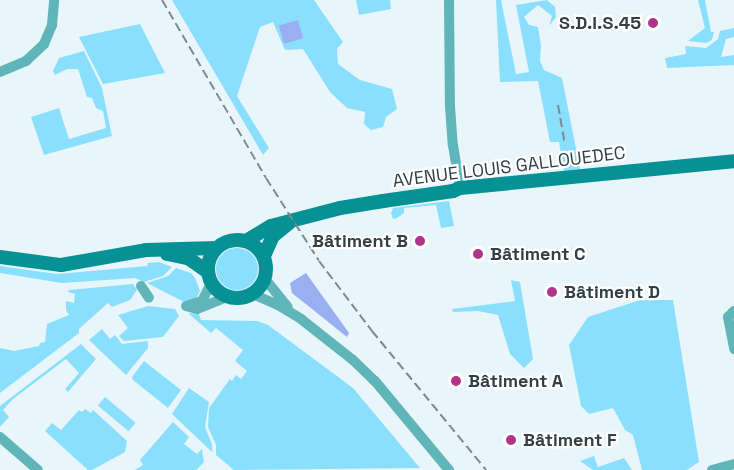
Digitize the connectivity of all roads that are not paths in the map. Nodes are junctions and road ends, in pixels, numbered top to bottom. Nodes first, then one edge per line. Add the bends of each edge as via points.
1 (54, 0) edge
2 (449, 0) edge
3 (0, 72) edge
4 (734, 161) edge
5 (460, 188) junction
6 (291, 222) junction
7 (246, 240) junction
8 (216, 248) junction
9 (117, 256) junction
10 (264, 256) junction
11 (0, 257) edge
12 (209, 278) junction
13 (265, 279) junction
14 (141, 286) dead end
15 (253, 294) junction
16 (227, 297) junction
17 (149, 298) dead end
18 (734, 311) edge
19 (301, 319) junction
20 (734, 349) edge
21 (0, 437) edge
22 (734, 464) edge
23 (38, 470) edge
24 (449, 470) edge
25 (712, 470) edge

1 - 3 street via 52,25 44,44 26,61
2 - 5 street via 450,106
4 - 5 main road, AVENUE LOUIS GALLOUEDEC
5 - 6 main road, AVENUE LOUIS GALLOUEDEC via 340,208
6 - 7 main road, AVENUE LOUIS GALLOUEDEC via 271,226
6 - 10 main road, AVENUE LOUIS GALLOUEDEC via 273,236
7 - 8 main road via 228,240
7 - 10 main road
8 - 9 main road via 146,250
8 - 12 main road via 209,259
9 - 11 main road via 61,264
9 - 12 main road via 169,254 188,258
10 - 13 main road
12 - 16 main road
12 - 16 street via 202,301 186,306 197,309
13 - 15 main road
13 - 19 street
14 - 17 street
15 - 16 main road
15 - 19 street
18 - 20 street via 728,317
19 - 24 street via 375,381
21 - 23 street
22 - 25 street

